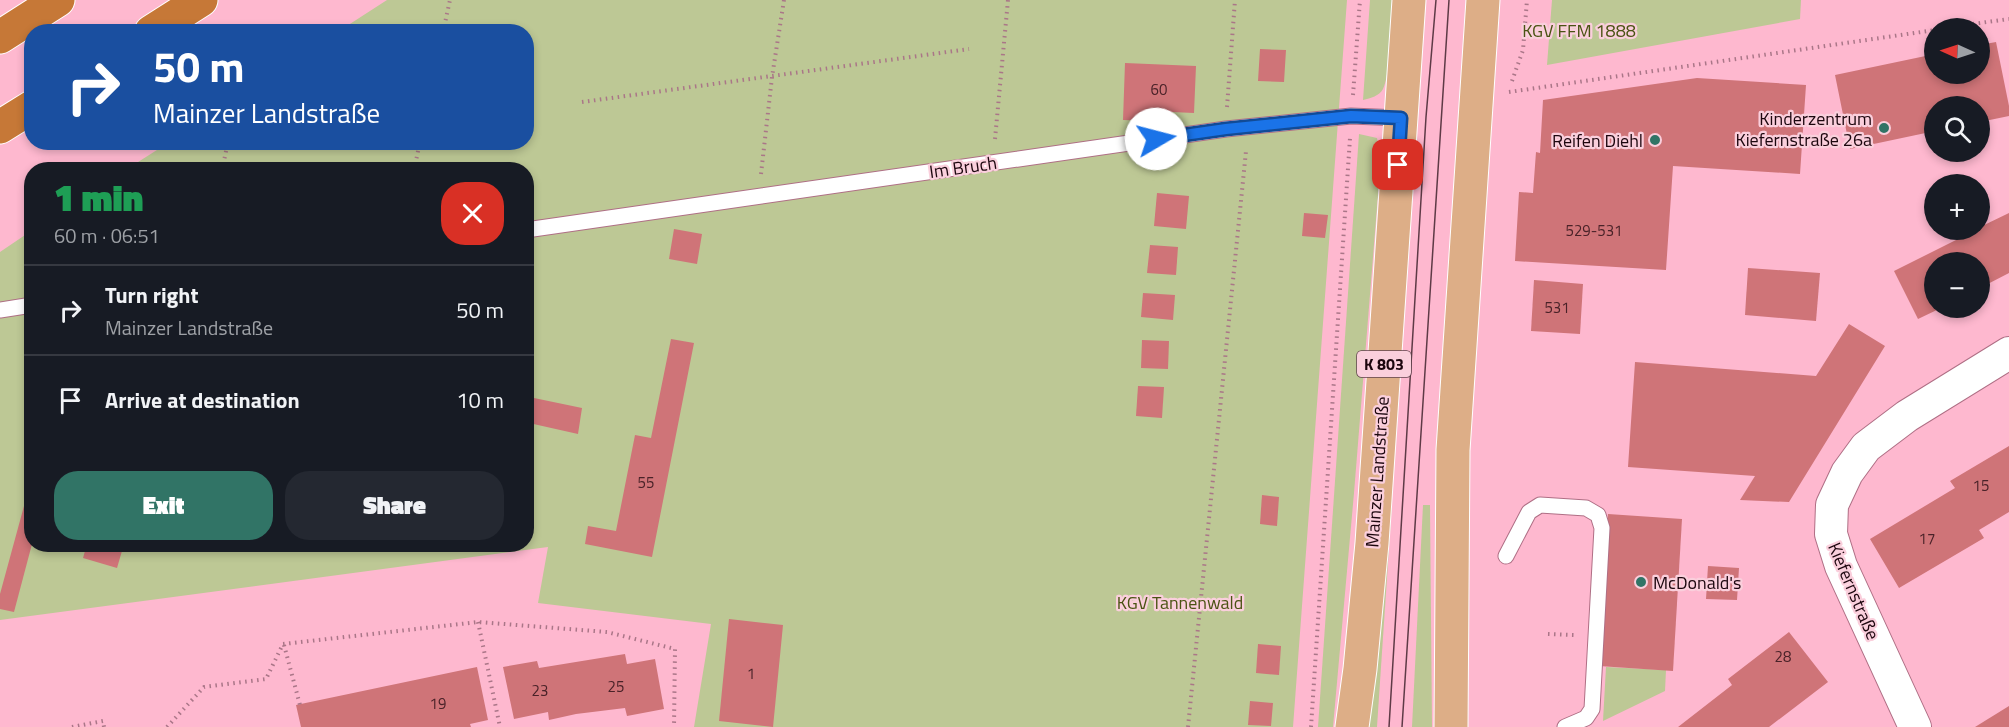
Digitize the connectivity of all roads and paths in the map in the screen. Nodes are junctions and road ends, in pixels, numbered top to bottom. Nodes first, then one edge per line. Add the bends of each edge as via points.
1 (58, 0) edge
2 (201, 0) edge
3 (450, 0) edge
4 (784, 0) edge
5 (1008, 0) edge
6 (1235, 0) edge
7 (1360, 0) edge
8 (1410, 0) edge
9 (1483, 0) edge
10 (1527, 0) edge
11 (2009, 18) edge
12 (1990, 21) edge
13 (164, 24) edge
14 (445, 24) edge
15 (1924, 32) edge
16 (0, 37) edge
17 (969, 49) dead end
18 (772, 77) junction
19 (582, 102) dead end
20 (24, 112) edge
21 (1351, 116) junction
22 (1401, 118) junction
23 (0, 127) edge
24 (1226, 129) junction
25 (993, 163) junction
26 (759, 195) junction
27 (534, 229) edge
28 (24, 306) edge
29 (0, 310) edge
30 (2009, 353) edge
31 (1506, 556) dead end
32 (478, 622) junction
33 (283, 644) junction
34 (300, 705) dead end
35 (72, 727) edge
36 (104, 727) edge
37 (167, 727) edge
38 (500, 727) edge
39 (674, 727) edge
40 (1188, 727) edge
41 (1311, 727) edge
42 (1352, 727) edge
43 (1451, 727) edge
44 (1565, 727) edge
45 (1915, 727) edge

1 - 16 highway
2 - 13 highway
3 - 14 path
4 - 18 path
5 - 25 path
6 - 24 path
7 - 21 path
8 - 22 main road, Mainzer Landstraße / K 803
9 - 43 main road via 1453,450
10 - 15 path via 1523,50 1508,92
11 - 12 path
17 - 18 path
18 - 19 path
18 - 26 path
20 - 23 highway
21 - 22 lane, Im Bruch
21 - 24 lane, Im Bruch
21 - 41 path
22 - 42 main road, Mainzer Landstraße / K 803 via 1372,543
24 - 25 lane, Im Bruch
24 - 40 path via 1246,151
25 - 26 lane, Im Bruch
26 - 27 lane, Im Bruch
28 - 29 lane
30 - 45 street, Kiefernstraße via 1907,416 1866,447 1847,473 1832,505 1831,534 1841,566
31 - 44 lane via 1529,512 1540,505 1586,508 1598,515 1602,528 1592,709 1586,718
32 - 33 path
32 - 38 path
32 - 39 path via 608,632 675,649
33 - 34 path
33 - 37 path via 266,679 204,687
35 - 36 path via 103,721

